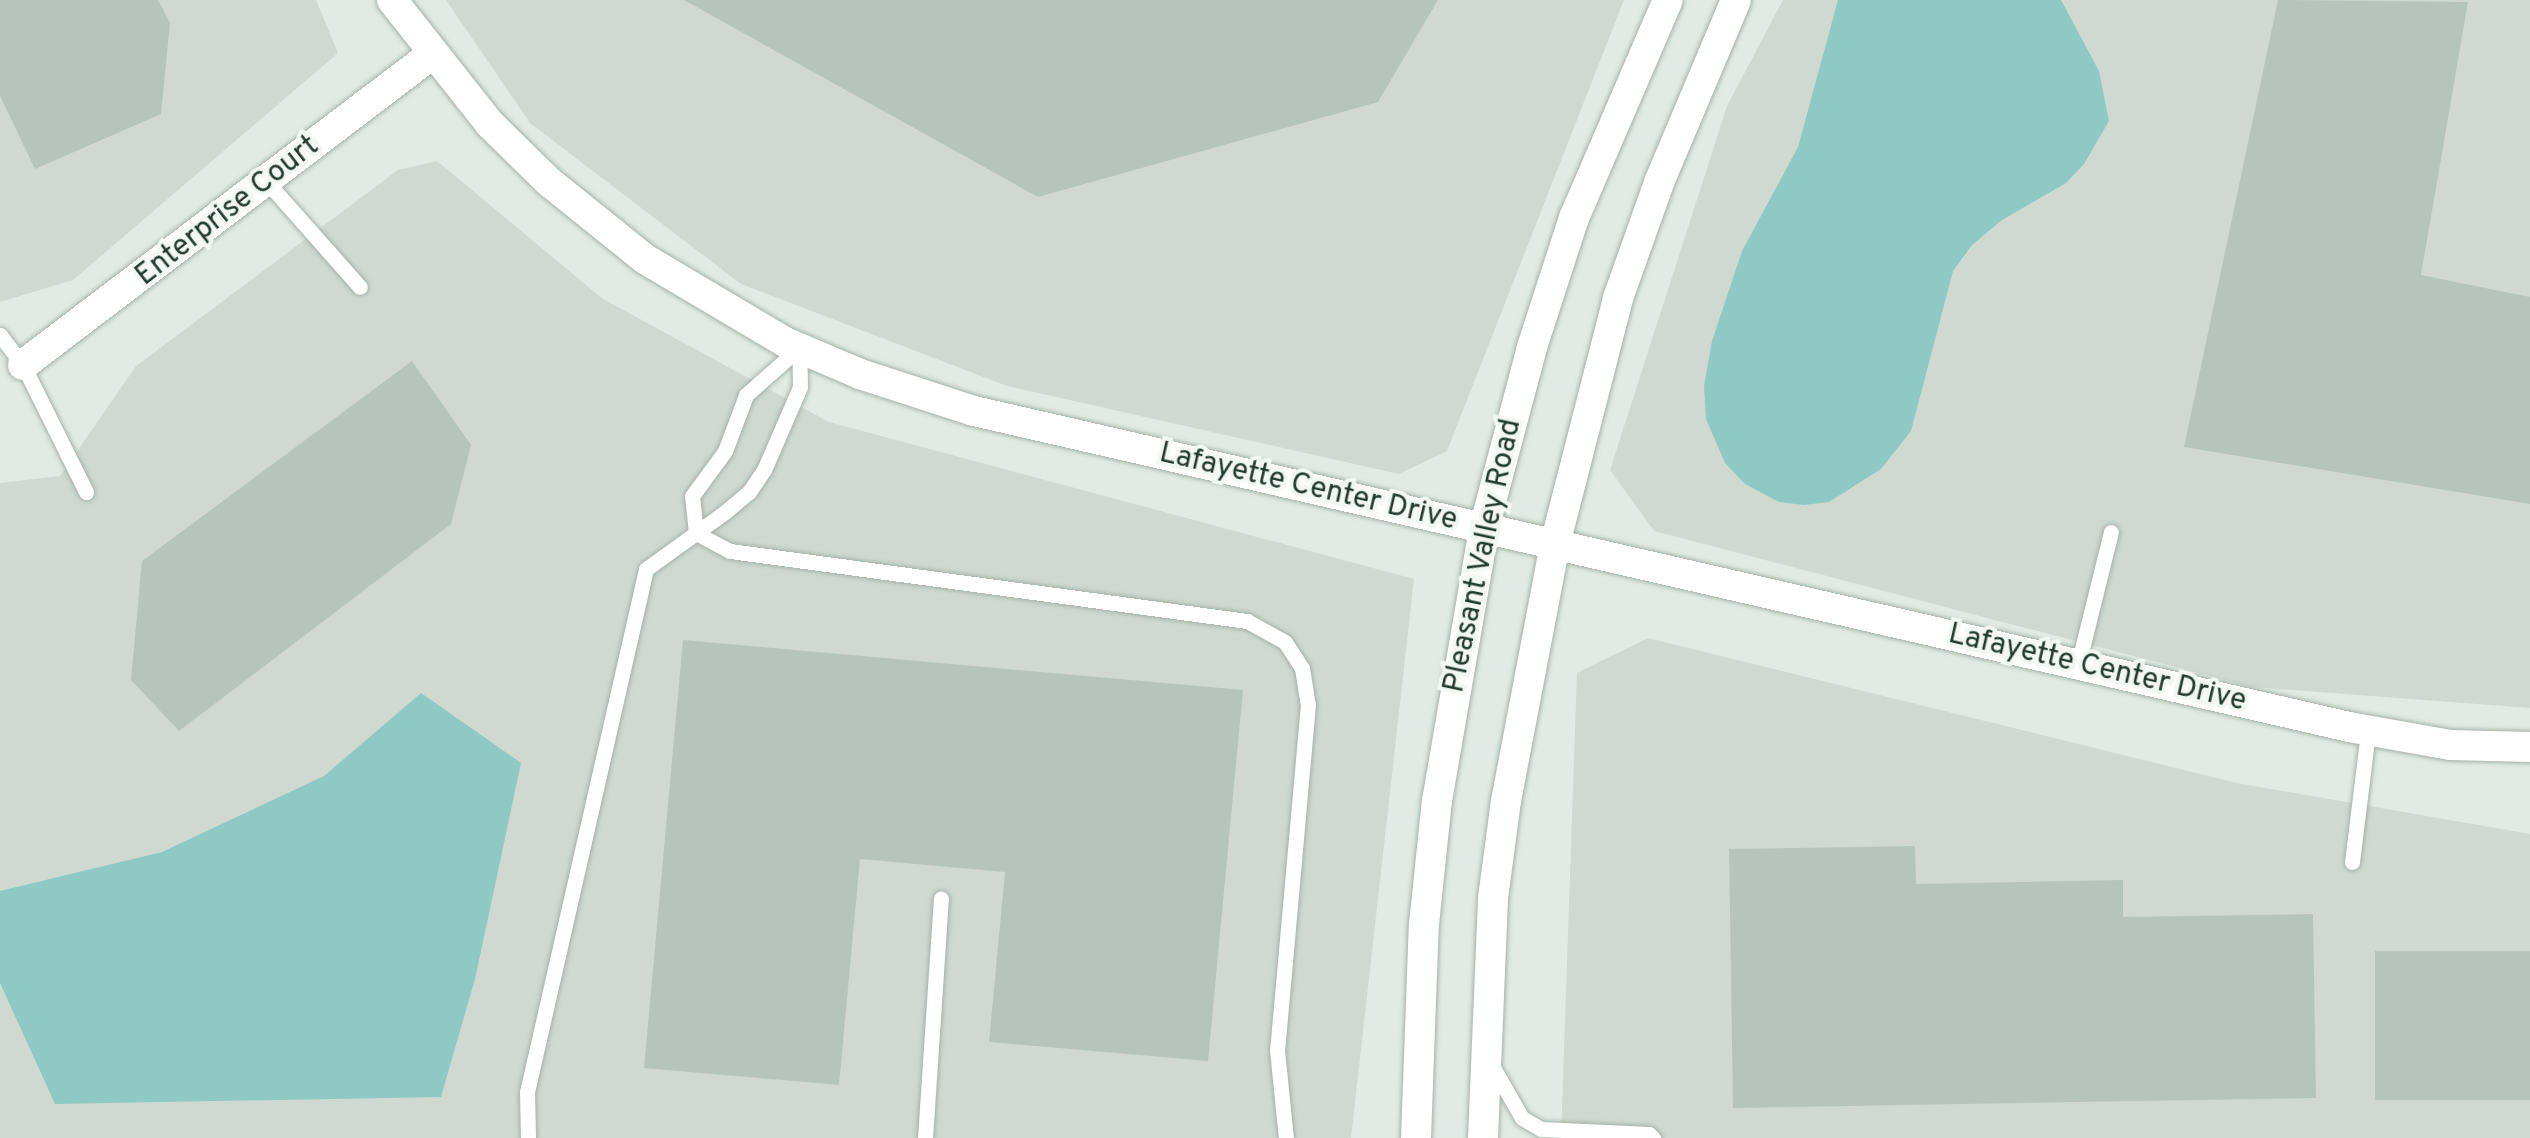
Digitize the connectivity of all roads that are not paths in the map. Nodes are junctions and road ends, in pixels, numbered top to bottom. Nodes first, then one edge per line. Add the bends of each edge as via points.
1 (392, 0) edge
2 (1668, 0) edge
3 (1736, 0) edge
4 (431, 55) junction
5 (267, 182) junction
6 (360, 287) dead end
7 (0, 335) edge
8 (798, 348) junction
9 (24, 365) junction
10 (86, 492) dead end
11 (1484, 528) junction
12 (2111, 532) dead end
13 (696, 534) junction
14 (1554, 544) junction
15 (2078, 664) junction
16 (2368, 731) junction
17 (2530, 747) edge
18 (2352, 862) dead end
19 (942, 899) dead end
20 (1484, 1052) junction
21 (528, 1138) edge
22 (924, 1138) edge
23 (1286, 1138) edge
24 (1416, 1138) edge
25 (1483, 1138) edge
26 (1653, 1138) edge

1 - 4 street, Lafayette Center Drive
2 - 11 street, Pleasant Valley Road via 1574,218
3 - 14 street via 1618,298
4 - 5 street, Enterprise Court
4 - 8 street, Lafayette Center Drive via 548,181 645,259
5 - 6 lane
5 - 9 street, Enterprise Court
7 - 9 lane
8 - 11 street, Lafayette Center Drive via 974,411
8 - 13 lane via 800,387 764,470 749,492
8 - 13 lane via 746,395 724,452 692,496
9 - 10 lane
11 - 14 street, Lafayette Center Drive
11 - 24 street, Pleasant Valley Road via 1436,801
12 - 15 lane
13 - 21 lane via 646,569 527,1092
13 - 23 lane via 730,551 1247,621 1286,642 1302,668 1308,704 1277,1050
14 - 15 street, Lafayette Center Drive
14 - 20 street via 1506,800
15 - 16 street, Lafayette Center Drive
16 - 17 street, Lafayette Center Drive via 2450,745
16 - 18 lane
19 - 22 lane
20 - 25 street
20 - 26 lane via 1522,1118 1542,1129

